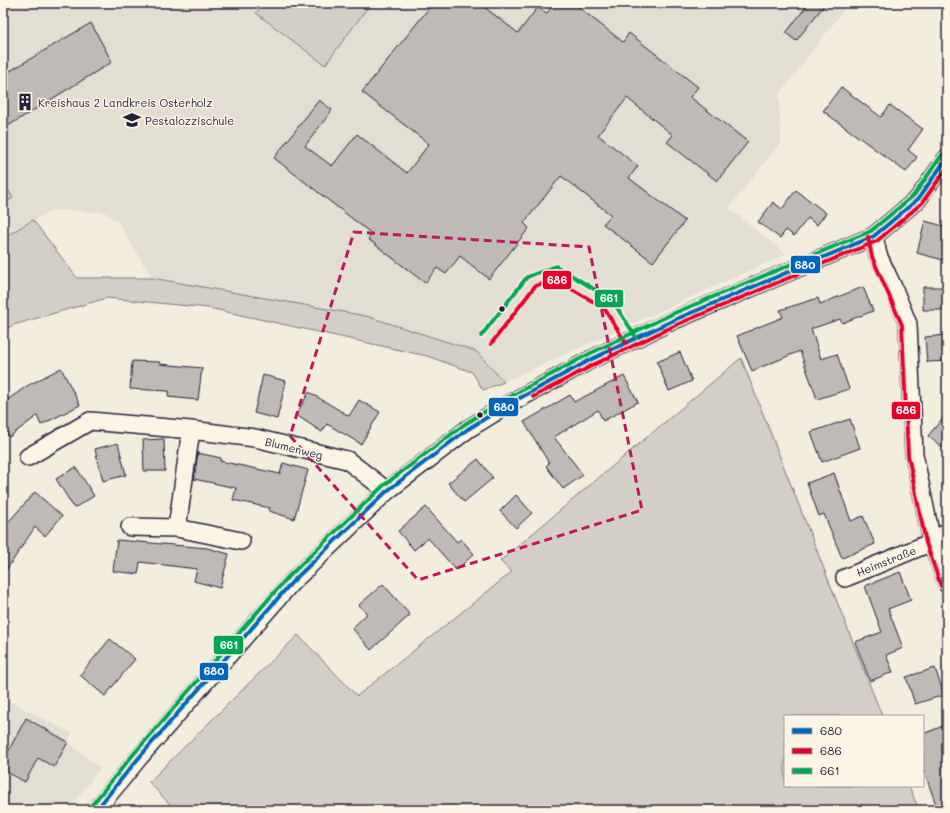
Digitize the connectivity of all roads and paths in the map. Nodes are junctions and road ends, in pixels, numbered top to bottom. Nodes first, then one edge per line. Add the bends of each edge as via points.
1 (947, 158) edge
2 (874, 236) junction
3 (191, 430) junction
4 (28, 457) dead end
5 (387, 491) junction
6 (130, 527) dead end
7 (177, 528) junction
8 (947, 532) edge
9 (241, 541) dead end
10 (932, 542) junction
11 (845, 578) dead end
12 (947, 584) edge
13 (96, 810) edge

1 - 2 street via 918,200
2 - 5 street via 681,317 592,359 468,429
2 - 10 street via 878,255 908,324 914,454
3 - 4 street, Blumenweg via 90,421
3 - 5 street, Blumenweg via 255,438 346,460
3 - 7 street
5 - 13 street via 292,582
6 - 7 street
7 - 9 street
8 - 10 street, Heimstraße
10 - 11 street, Heimstraße
10 - 12 street

